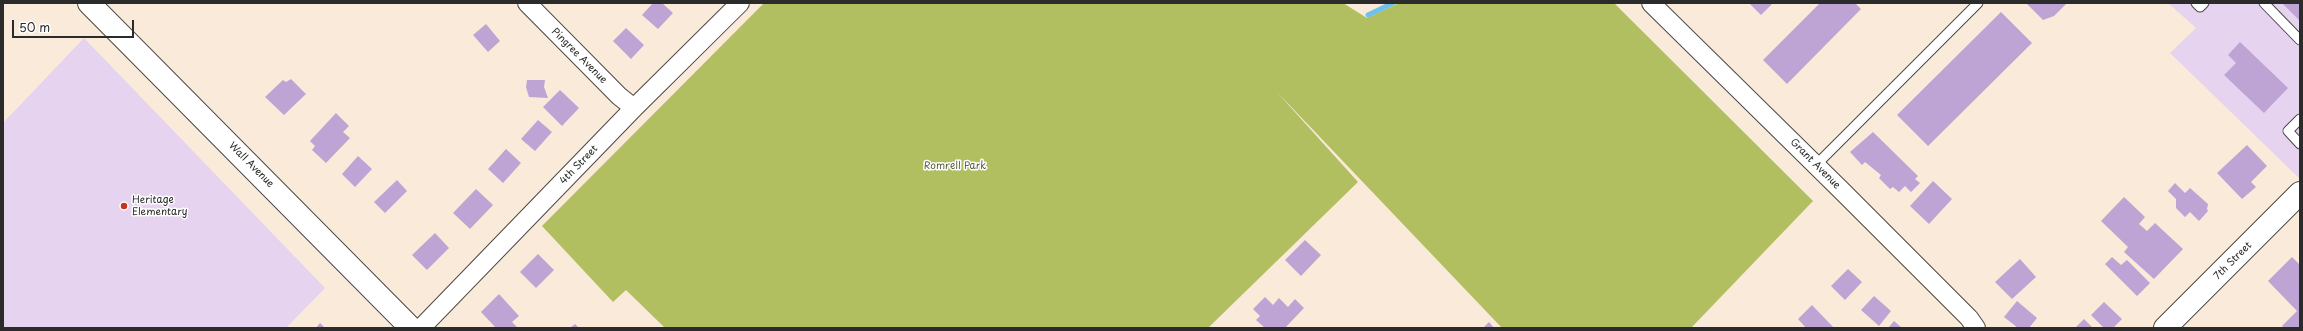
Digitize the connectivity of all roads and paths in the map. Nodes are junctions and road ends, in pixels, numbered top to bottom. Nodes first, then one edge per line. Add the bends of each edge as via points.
1 (90, 3) edge
2 (740, 3) edge
3 (1651, 3) edge
4 (1978, 3) edge
5 (2196, 3) edge
6 (2204, 3) edge
7 (2264, 3) edge
8 (536, 6) edge
9 (2300, 40) edge
10 (634, 108) junction
11 (2300, 119) edge
12 (2300, 144) edge
13 (1816, 165) junction
14 (2300, 193) edge
15 (411, 328) edge
16 (421, 328) edge
17 (1976, 328) edge
18 (2165, 328) edge

1 - 15 main road, Wall Avenue
2 - 10 street, 4th Street
3 - 13 street, Grant Avenue
4 - 13 lane
5 - 6 lane via 2200,7
7 - 9 lane
8 - 10 street, Pingree Avenue via 619,96
10 - 16 street, 4th Street
11 - 12 lane via 2288,131
13 - 17 street, Grant Avenue via 1969,318
14 - 18 main road, 7th Street

